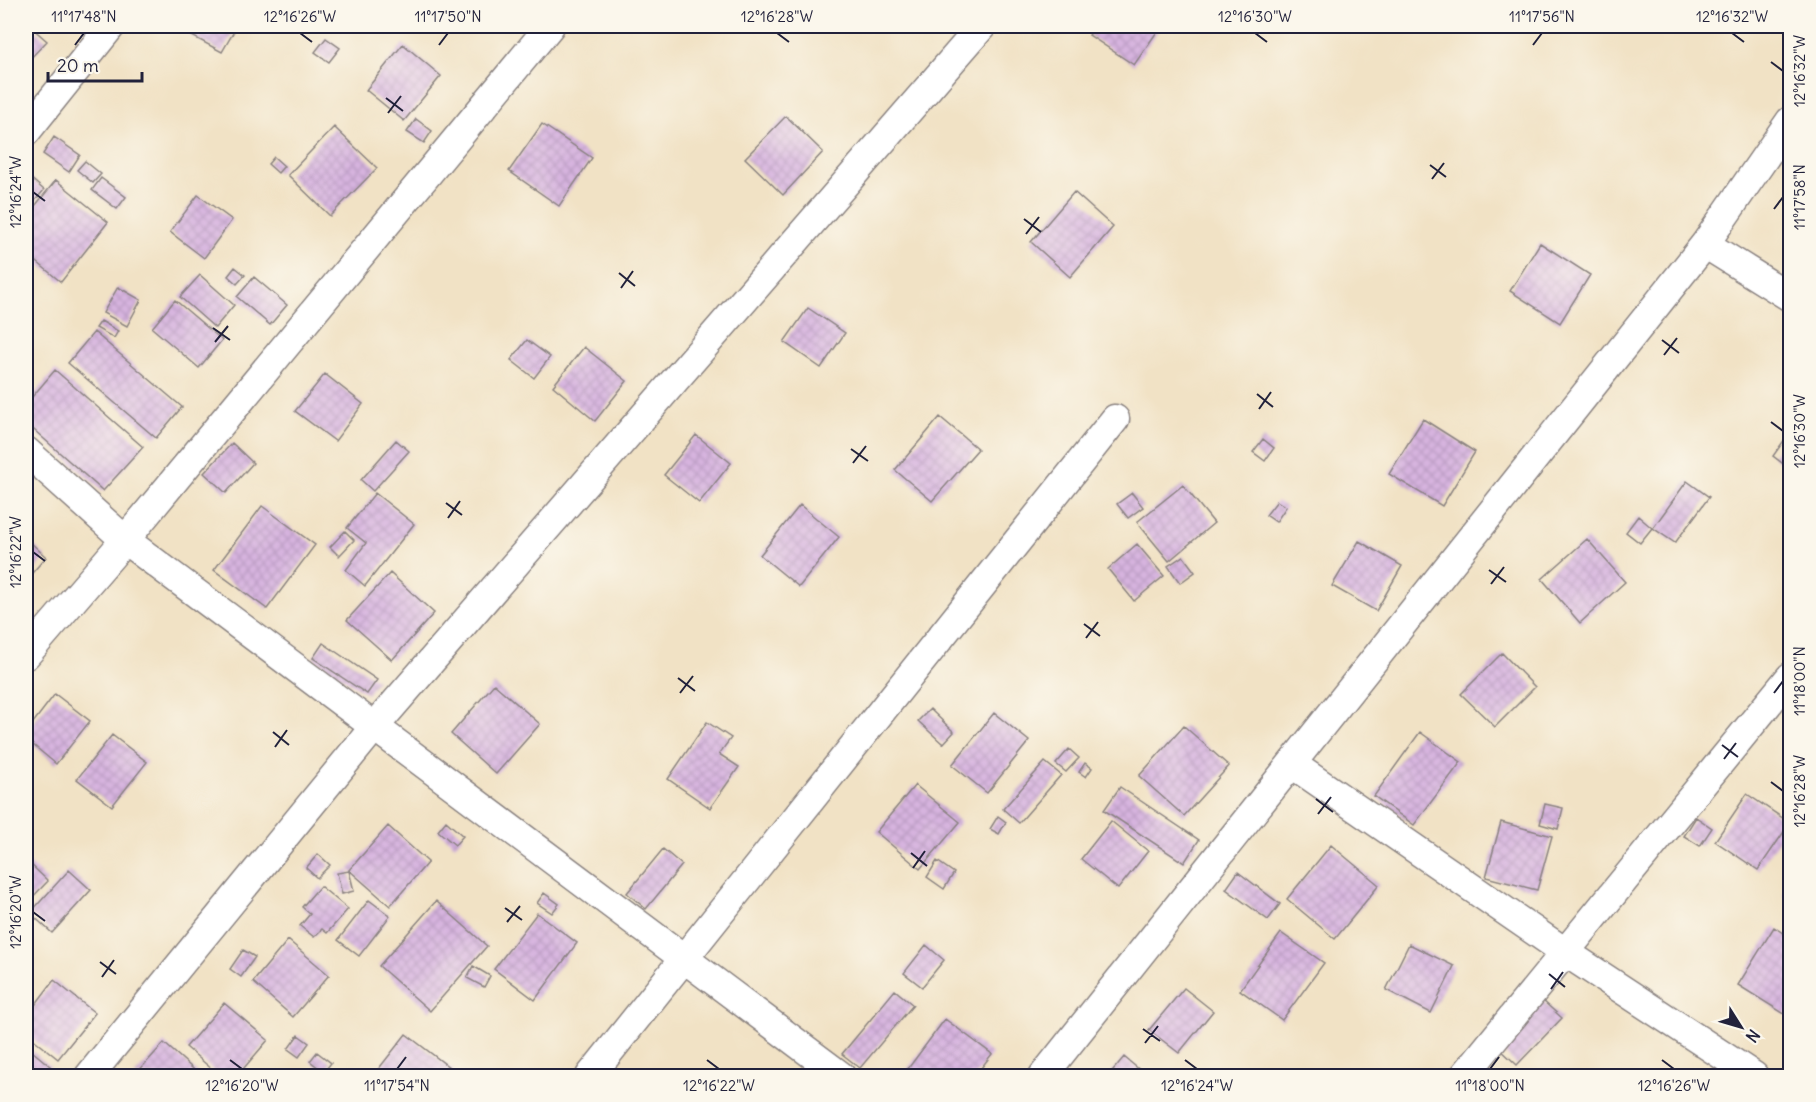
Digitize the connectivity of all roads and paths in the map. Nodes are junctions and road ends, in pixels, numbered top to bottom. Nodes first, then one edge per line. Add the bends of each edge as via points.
1 (111, 26) edge
2 (550, 26) edge
3 (982, 26) edge
4 (1791, 121) edge
5 (26, 132) edge
6 (1705, 244) junction
7 (1791, 297) edge
8 (1115, 419) dead end
9 (26, 451) edge
10 (125, 540) junction
11 (26, 655) edge
12 (1791, 677) edge
13 (375, 726) junction
14 (1292, 764) junction
15 (1565, 952) junction
16 (685, 960) junction
17 (89, 1077) edge
18 (590, 1077) edge
19 (841, 1077) edge
20 (1043, 1077) edge
21 (1464, 1077) edge
22 (1754, 1077) edge

1 - 5 street
2 - 10 street
3 - 13 street
4 - 6 street
6 - 7 street
6 - 14 street
8 - 16 street
9 - 10 street
10 - 11 street
10 - 13 street
12 - 15 street
13 - 16 street
13 - 17 street
14 - 15 street
14 - 20 street
15 - 21 street
15 - 22 street
16 - 18 street
16 - 19 street

